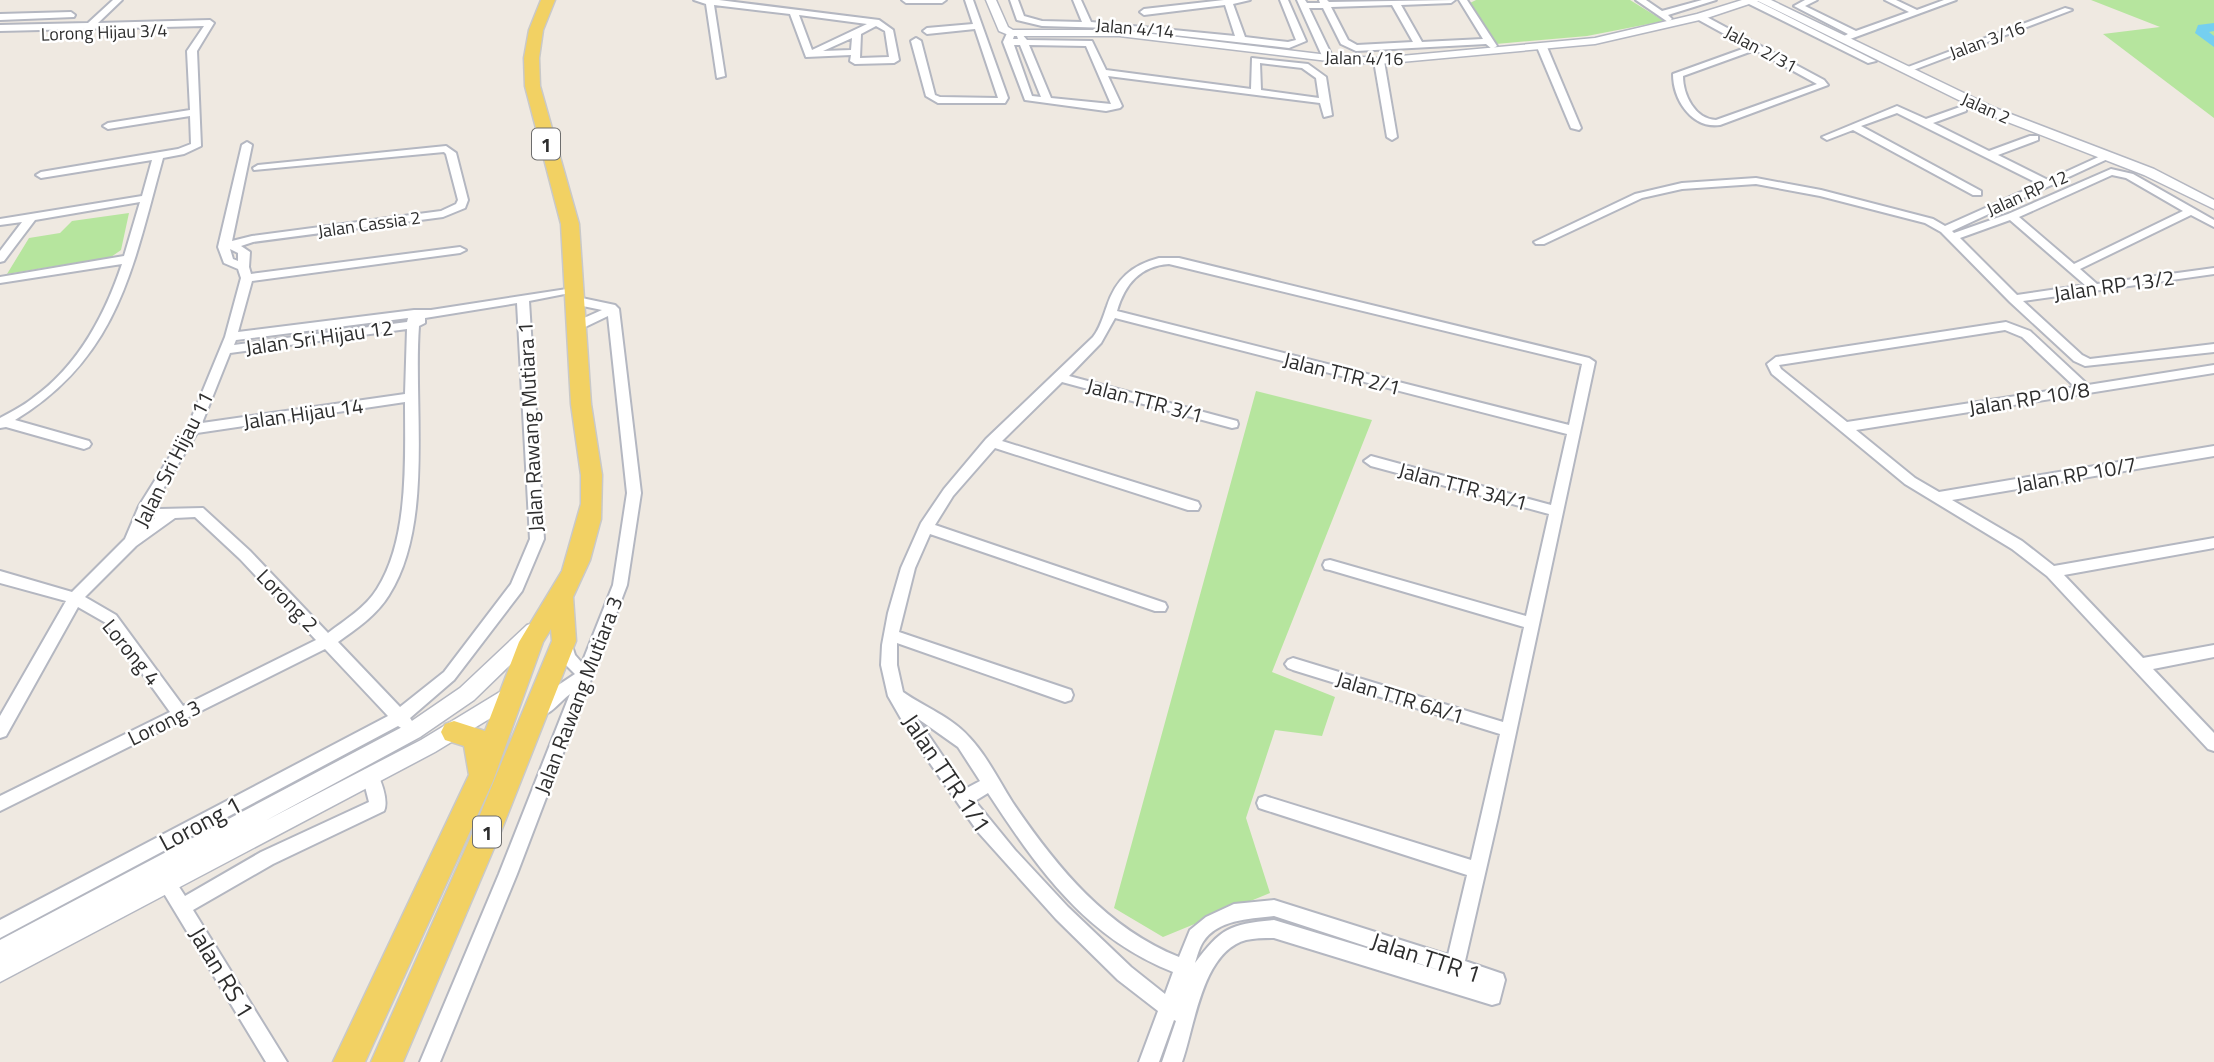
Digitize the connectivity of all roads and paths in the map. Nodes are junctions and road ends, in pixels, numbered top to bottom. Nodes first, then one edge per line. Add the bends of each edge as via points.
1 (118, 0) edge
2 (548, 0) edge
3 (698, 0) edge
4 (906, 0) edge
5 (942, 0) edge
6 (969, 0) edge
7 (991, 0) edge
8 (1014, 0) edge
9 (1077, 0) edge
10 (1138, 0) edge
11 (1246, 0) edge
12 (1284, 0) edge
13 (1451, 0) edge
14 (1463, 0) edge
15 (1640, 0) edge
16 (1710, 0) edge
17 (1751, 0) edge
18 (1763, 0) edge
19 (1813, 0) edge
20 (1889, 0) edge
21 (1952, 0) edge
22 (1227, 2) junction
23 (1395, 2) junction
24 (1303, 3) edge
25 (1325, 3) edge
26 (710, 4) junction
27 (2068, 10) dead end
28 (1144, 12) junction
29 (794, 13) junction
30 (1917, 13) junction
31 (1661, 14) junction
32 (71, 15) dead end
33 (0, 17) edge
34 (1700, 17) junction
35 (876, 22) junction
36 (1087, 23) junction
37 (1674, 24) junction
38 (91, 25) junction
39 (978, 26) junction
40 (0, 28) edge
41 (208, 28) junction
42 (49, 30) junction
43 (927, 31) dead end
44 (1154, 31) junction
45 (856, 33) junction
46 (1855, 34) junction
47 (0, 36) edge
48 (1016, 38) junction
49 (1241, 39) junction
50 (1842, 39) junction
51 (916, 41) dead end
52 (1419, 44) junction
53 (1492, 46) junction
54 (1542, 47) junction
55 (1756, 47) junction
56 (855, 52) junction
57 (809, 55) junction
58 (1328, 58) junction
59 (1379, 61) junction
60 (1871, 61) dead end
61 (1905, 70) junction
62 (1105, 73) junction
63 (720, 76) dead end
64 (1256, 92) junction
65 (1324, 101) junction
66 (1048, 102) junction
67 (1963, 109) dead end
68 (197, 112) junction
69 (1327, 116) dead end
70 (1926, 123) junction
71 (108, 125) dead end
72 (1853, 127) junction
73 (1576, 128) dead end
74 (1392, 137) dead end
75 (1827, 137) dead end
76 (2034, 138) dead end
77 (247, 145) dead end
78 (1988, 155) junction
79 (158, 156) junction
80 (2109, 156) junction
81 (258, 168) dead end
82 (41, 174) dead end
83 (2048, 184) junction
84 (1978, 193) dead end
85 (146, 198) junction
86 (2214, 205) edge
87 (2191, 211) junction
88 (2012, 216) junction
89 (31, 217) junction
90 (0, 222) edge
91 (2214, 224) edge
92 (1949, 233) junction
93 (275, 237) junction
94 (1540, 242) dead end
95 (227, 248) junction
96 (460, 250) dead end
97 (244, 252) junction
98 (0, 259) edge
99 (130, 259) junction
100 (2073, 269) junction
101 (2214, 271) edge
102 (245, 272) junction
103 (0, 280) edge
104 (2095, 288) junction
105 (577, 295) junction
106 (523, 299) junction
107 (2014, 299) junction
108 (613, 309) junction
109 (1111, 313) junction
110 (413, 319) junction
111 (579, 325) junction
112 (230, 337) junction
113 (2214, 348) edge
114 (225, 350) junction
115 (2214, 369) edge
116 (1059, 377) junction
117 (2085, 389) junction
118 (413, 397) junction
119 (2, 423) edge
120 (1231, 424) dead end
121 (1844, 427) junction
122 (193, 429) junction
123 (1574, 431) junction
124 (991, 442) junction
125 (84, 444) dead end
126 (2214, 451) edge
127 (1371, 461) dead end
128 (1939, 498) junction
129 (146, 506) junction
130 (1194, 506) dead end
131 (1556, 511) junction
132 (170, 515) junction
133 (926, 527) junction
134 (131, 542) junction
135 (2214, 543) edge
136 (1330, 565) dead end
137 (2052, 572) junction
138 (0, 577) edge
139 (75, 598) junction
140 (1160, 607) dead end
141 (557, 620) junction
142 (1530, 623) junction
143 (891, 635) junction
144 (328, 641) junction
145 (2214, 651) edge
146 (1293, 664) dead end
147 (2141, 665) junction
148 (587, 674) junction
149 (1065, 695) dead end
150 (510, 696) junction
151 (896, 696) junction
152 (180, 714) junction
153 (534, 718) junction
154 (406, 724) junction
155 (1508, 730) junction
156 (0, 731) edge
157 (454, 732) junction
158 (2214, 744) edge
159 (397, 762) junction
160 (370, 775) junction
161 (480, 781) junction
162 (992, 783) junction
163 (963, 799) junction
164 (1265, 803) dead end
165 (0, 804) edge
166 (1478, 870) junction
167 (166, 882) junction
168 (182, 907) junction
169 (1087, 908) junction
170 (1073, 924) junction
171 (0, 929) edge
172 (0, 952) edge
173 (1454, 967) junction
174 (1190, 970) junction
175 (0, 971) edge
176 (1168, 1008) junction
177 (1187, 1016) junction
178 (277, 1062) edge
179 (349, 1062) edge
180 (387, 1062) edge
181 (429, 1062) edge
182 (1149, 1062) edge
183 (1172, 1062) edge

1 - 38 street
2 - 105 main road, 1 via 531,43 532,88 569,222
3 - 26 street
4 - 5 street
6 - 39 street
7 - 48 street via 1003,29
8 - 36 street, Jalan 4/14 via 1020,19 1038,25
9 - 36 street
10 - 28 street
11 - 22 street
12 - 49 street, Jalan 4/14 via 1301,41 1289,45
13 - 23 street
14 - 53 street
15 - 31 street
16 - 31 street
17 - 34 street, Jalan 4/16
17 - 60 street
18 - 50 street, Jalan 2
19 - 46 street via 1798,6
20 - 30 street
21 - 30 street
22 - 28 street
22 - 49 street
23 - 25 street
23 - 52 street
24 - 25 street
24 - 58 street
25 - 52 street via 1349,46
26 - 29 street
26 - 63 street
27 - 61 street, Jalan 3/16
28 - 44 street
29 - 35 street
29 - 57 street
30 - 46 street
31 - 37 street
32 - 33 street
34 - 37 street, Jalan 4/16
34 - 55 street, Jalan 2/31
35 - 45 street
35 - 56 street via 889,30 894,60 855,61
36 - 44 street, Jalan 4/14
37 - 54 street, Jalan 4/16
38 - 41 street via 208,21
38 - 42 street
39 - 43 street
39 - 51 street via 1003,98 996,103 931,96
40 - 42 street
41 - 42 street, Lorong Hijau 3/4
41 - 68 street via 192,51
42 - 47 street, Lorong Hijau 3/4
44 - 48 street, Jalan 4/16
44 - 49 street, Jalan 4/14
44 - 58 street, Jalan 4/16
45 - 56 street
45 - 57 street
46 - 50 street
48 - 62 street via 1087,42
48 - 66 street
48 - 66 street via 1028,98
50 - 61 street, Jalan 2
52 - 53 street
53 - 54 street, Jalan 4/16
53 - 59 street, Jalan 4/16
54 - 73 street
55 - 55 street, Jalan 2/31 via 1823,86 1708,125 1695,115 1678,85 1678,74
56 - 57 street
58 - 59 street, Jalan 4/16
59 - 74 street
61 - 80 street, Jalan 2 via 1991,111
62 - 64 street
62 - 66 street via 1118,104 1105,108
64 - 65 street
64 - 65 street via 1253,63 1262,59 1318,72
65 - 69 street
67 - 70 street
68 - 71 street
68 - 79 street via 196,146
70 - 72 street via 1897,108
70 - 78 street
72 - 75 street
72 - 84 street
76 - 78 street
77 - 95 street
78 - 83 street
79 - 82 street
79 - 85 street
80 - 83 street, Jalan RP 12
80 - 86 street, Jalan 2
81 - 93 street, Jalan Cassia 2 via 446,149 452,153 461,206 443,214
83 - 92 street, Jalan RP 12
85 - 89 street
85 - 99 street
87 - 88 street via 2129,176 2112,172
87 - 91 street
87 - 100 street
88 - 92 street
88 - 100 street
89 - 90 street
89 - 98 street
92 - 94 street via 1903,214 1756,181 1682,186 1639,196
92 - 107 street
93 - 95 street, Jalan Cassia 2
93 - 97 street
95 - 97 street
95 - 102 street
96 - 102 street
97 - 102 street, Jalan Sri Hijau 11
99 - 103 street
99 - 119 street via 105,323 85,358 43,397
100 - 104 street
101 - 104 street, Jalan RP 13/2
102 - 112 street, Jalan Sri Hijau 11
104 - 107 street, Jalan RP 13/2
105 - 106 street
105 - 108 street
105 - 111 main road, 1
106 - 110 street
106 - 154 street, Jalan Rawang Mutiara 1 via 537,540 517,587
107 - 113 street via 2089,363
108 - 111 street
108 - 148 street, Jalan Rawang Mutiara 3 via 634,493 620,585
109 - 116 street via 1104,331
109 - 123 street, Jalan TTR 2/1
109 - 123 street via 1122,285 1149,261 1164,259 1576,358 1589,362
110 - 112 street, Jalan Sri Hijau 12
110 - 114 street, Jalan Sri Hijau 12
110 - 118 street, Lorong 3
111 - 141 main road, 1 via 584,432 594,483 590,519
112 - 114 street, Jalan Sri Hijau 11
114 - 122 street, Jalan Sri Hijau 11
115 - 117 street, Jalan RP 10/8
116 - 120 street, Jalan TTR 3/1
116 - 124 street
117 - 121 street, Jalan RP 10/8
117 - 121 street via 2026,334 2006,326 1773,364
118 - 122 street, Jalan Hijau 14
118 - 144 street, Lorong 3 via 405,528 395,564 385,590 360,618
119 - 125 street
121 - 128 street via 1910,481
122 - 129 street, Jalan Sri Hijau 11
123 - 131 street
124 - 130 street
124 - 133 street via 955,480
126 - 128 street, Jalan RP 10/7
127 - 131 street, Jalan TTR 3A/1
128 - 137 street
129 - 132 street, Lorong 2
129 - 134 street, Jalan Sri Hijau 11
131 - 142 street
132 - 134 street, Jalan Sri Hijau 11
132 - 144 street, Lorong 2 via 198,512
133 - 140 street
133 - 143 street via 899,594
134 - 139 street, Jalan Sri Hijau 11
135 - 137 street
136 - 142 street
137 - 147 street
138 - 139 street, Lorong 4
139 - 152 street, Lorong 4 via 111,619
139 - 156 street, Jalan Sri Hijau 11
141 - 148 street via 566,656
141 - 150 main road via 534,668
141 - 153 main road, 1
141 - 154 street via 467,694
142 - 155 street
143 - 149 street
143 - 151 street via 887,670
144 - 152 street, Lorong 3
144 - 154 street, Lorong 2
145 - 147 street
146 - 155 street, Jalan TTR 6A/1
147 - 158 street
148 - 153 street via 551,699
148 - 181 street, Jalan Rawang Mutiara 3
150 - 157 street
150 - 161 main road, 1
151 - 162 street, Jalan TTR 1/1 via 918,713 948,726
151 - 163 street, Jalan TTR 1/1
152 - 165 street, Lorong 3
153 - 180 main road, 1
154 - 157 street
154 - 159 street
154 - 171 street, Lorong 1
154 - 172 street
155 - 166 street
157 - 159 street
157 - 161 main road via 470,734 478,743
159 - 160 street
160 - 167 street
160 - 168 street via 377,806 267,858
161 - 179 main road, 1
162 - 163 street
162 - 169 street, Jalan TTR 1/1 via 1055,872
163 - 170 street, Jalan TTR 1/1 via 990,837
164 - 166 street
166 - 173 street
167 - 168 street, Jalan RS 1
167 - 175 street
168 - 178 street, Jalan RS 1
169 - 170 street
169 - 174 street, Jalan TTR 1/1 via 1136,948
170 - 176 street, Jalan TTR 1/1 via 1142,991
173 - 174 street, Jalan TTR 1 via 1274,908 1234,912 1212,923 1196,936
173 - 174 street, Jalan TTR 1 via 1496,980 1492,996 1274,929 1255,929 1223,940
174 - 176 street, Jalan TTR 1
174 - 177 street, Jalan TTR 1
176 - 177 street, Jalan TTR 1/1
176 - 182 street, Jalan TTR 1
177 - 183 street, Jalan TTR 1

